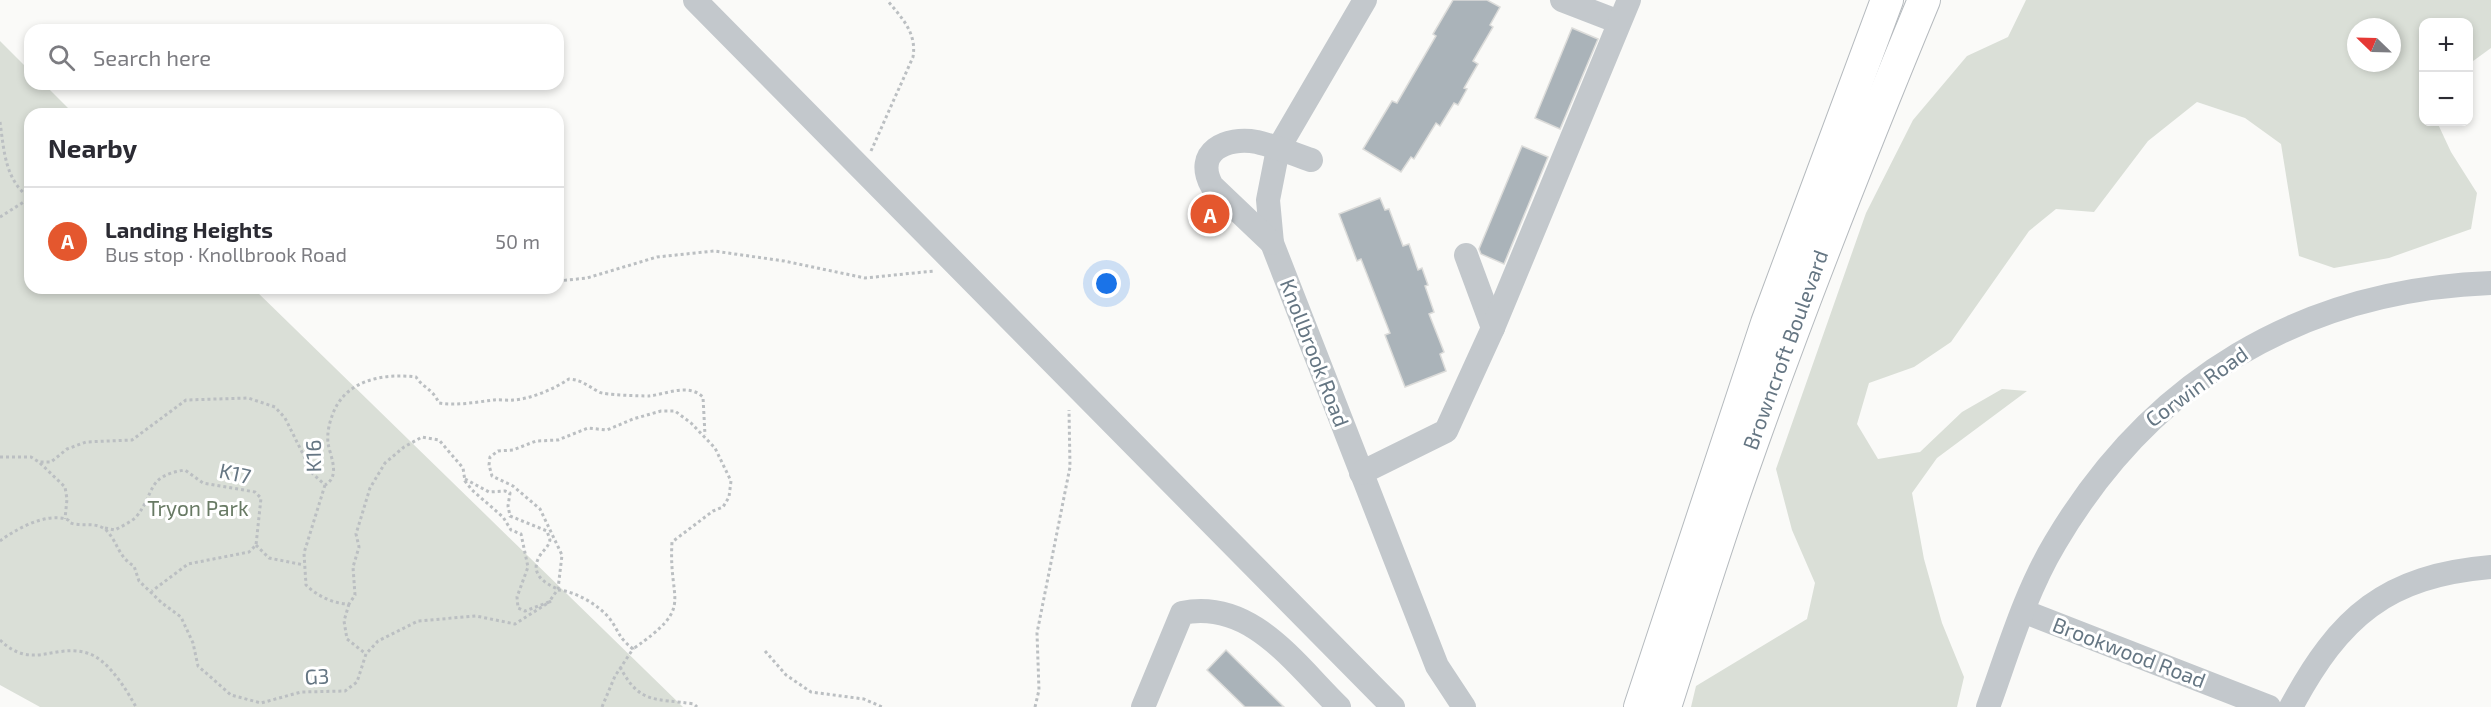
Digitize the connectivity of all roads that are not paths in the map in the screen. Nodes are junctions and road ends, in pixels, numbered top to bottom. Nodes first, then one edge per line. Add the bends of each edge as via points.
1 (695, 0) edge
2 (1365, 0) edge
3 (1562, 0) edge
4 (1629, 0) edge
5 (1887, 0) edge
6 (1924, 0) edge
7 (1619, 22) junction
8 (1278, 149) junction
9 (1311, 160) dead end
10 (1272, 243) junction
11 (1466, 255) dead end
12 (2491, 283) edge
13 (1493, 328) junction
14 (1360, 473) junction
15 (2491, 567) edge
16 (2023, 611) junction
17 (1667, 663) junction
18 (1143, 707) edge
19 (1339, 707) edge
20 (1393, 707) edge
21 (1464, 707) edge
22 (1640, 707) edge
23 (1665, 707) edge
24 (1988, 707) edge
25 (2269, 707) edge
26 (2291, 707) edge

1 - 20 street
2 - 8 street, Knollbrook Road
3 - 7 street
4 - 7 street
5 - 17 main road, Browncroft Boulevard via 1767,323
6 - 17 main road, Browncroft Boulevard via 1805,296
7 - 13 street
8 - 9 street
8 - 10 street, Knollbrook Road via 1268,200
8 - 10 street via 1243,141 1215,148 1204,165 1212,186
10 - 14 street, Knollbrook Road
11 - 13 street
12 - 16 street, Corwin Road via 2391,294 2332,309 2276,333 2227,361 2143,426 2101,475 2054,544
13 - 14 street via 1446,431
14 - 21 street, Knollbrook Road via 1437,666
15 - 26 street via 2435,575 2380,598 2330,643
16 - 24 street, Corwin Road
16 - 25 street, Brookwood Road
17 - 22 main road, Browncroft Boulevard
17 - 23 main road, Browncroft Boulevard
18 - 19 street via 1182,613 1195,610 1221,610 1258,627

